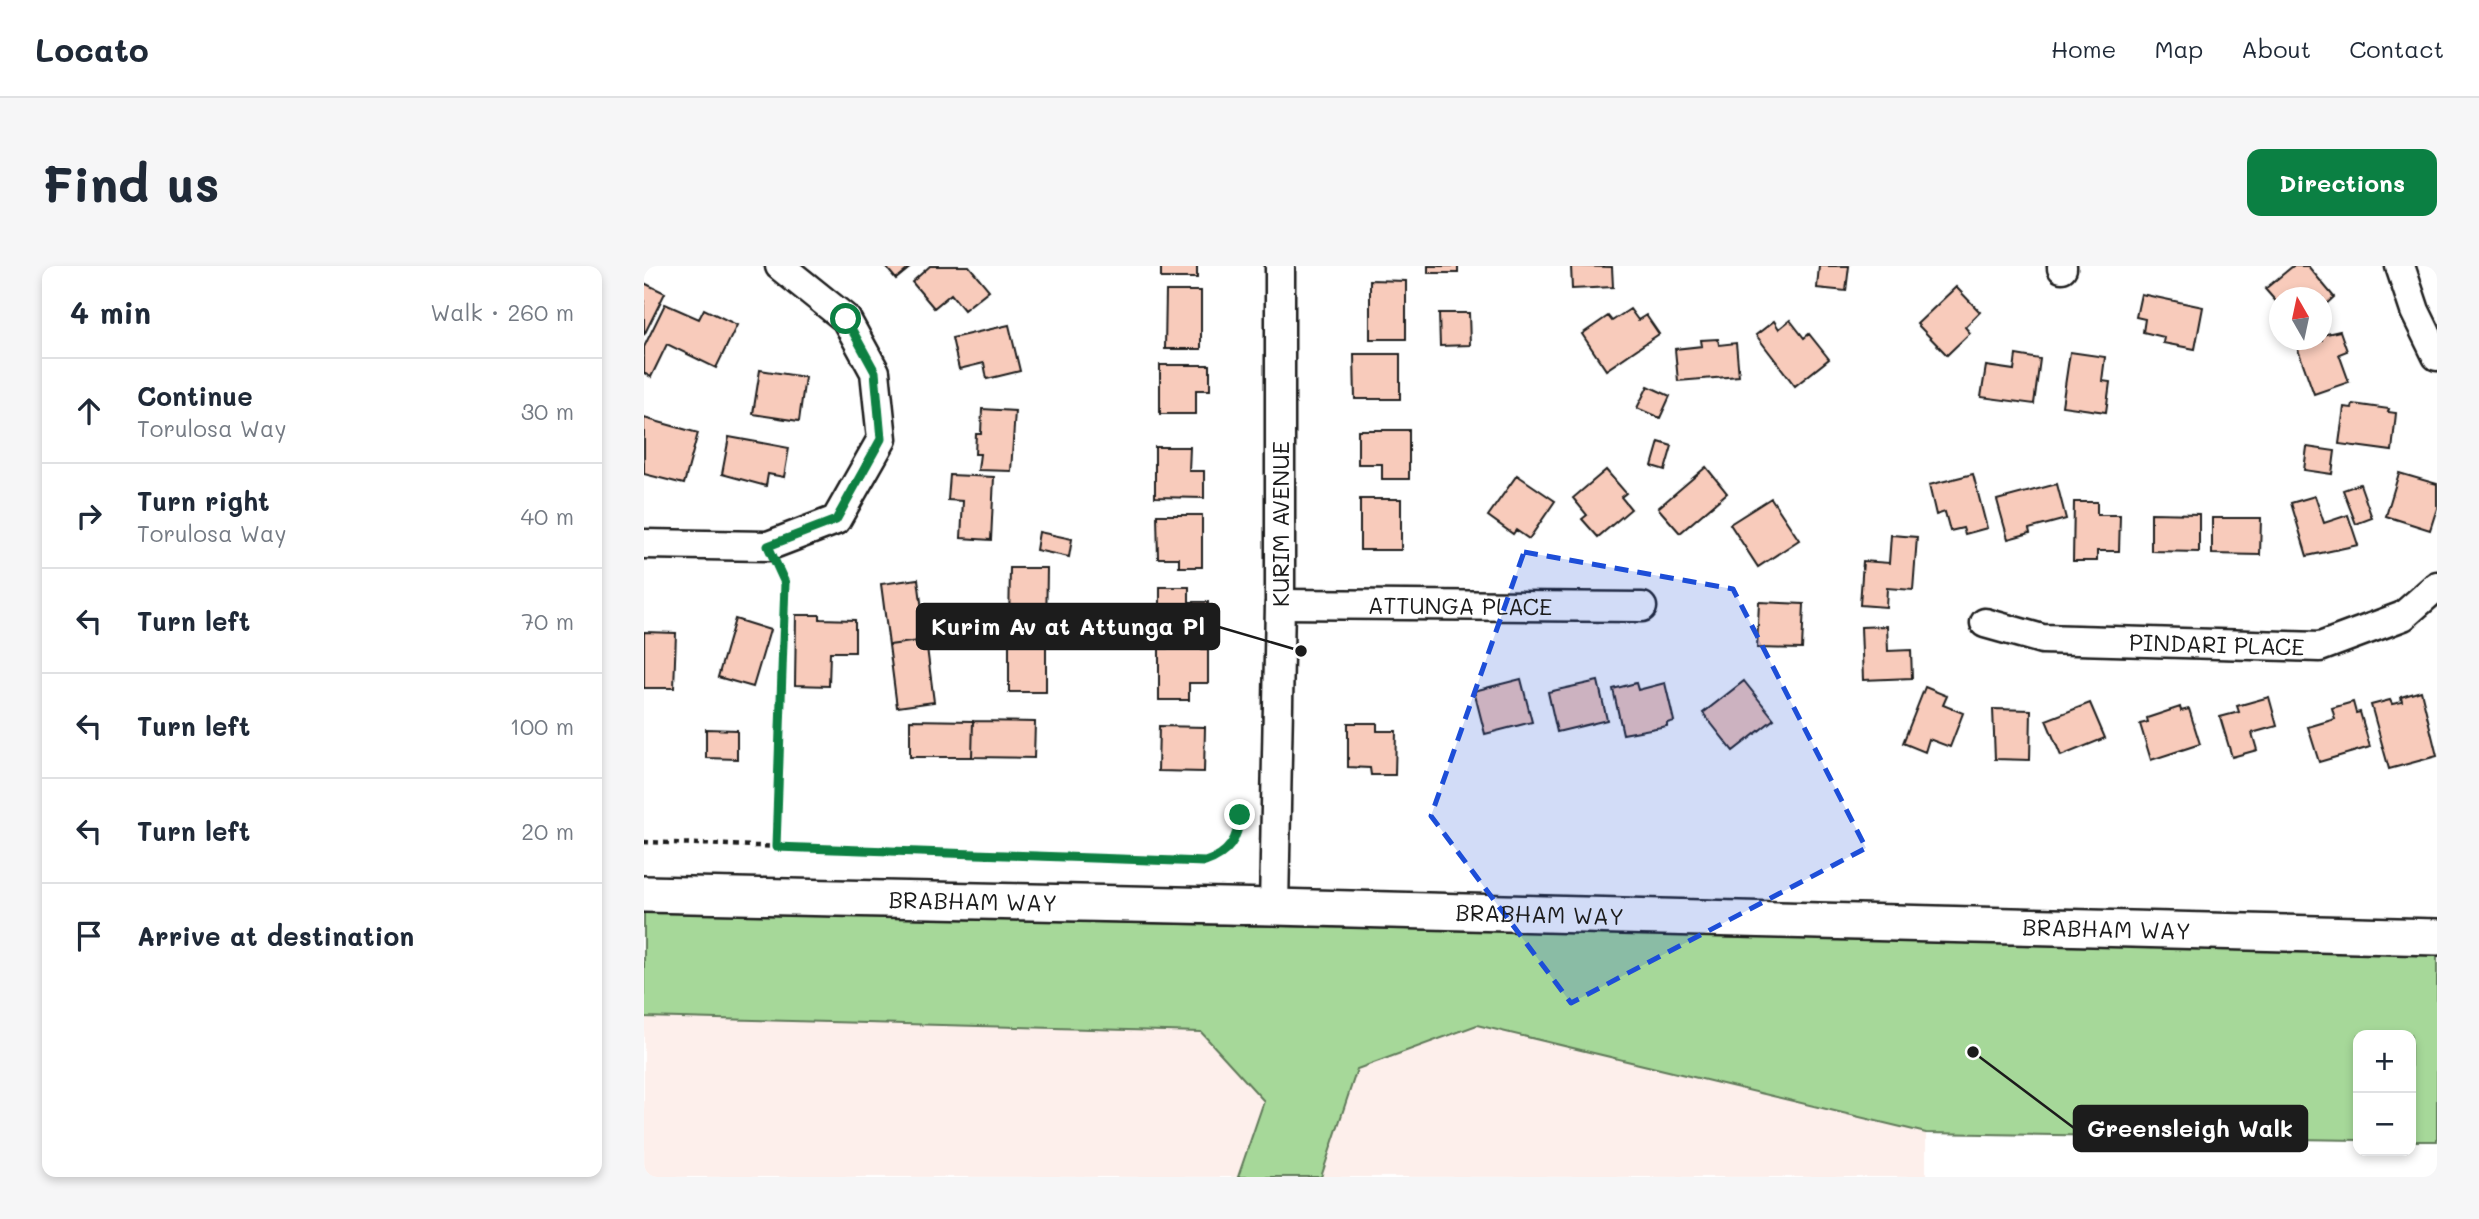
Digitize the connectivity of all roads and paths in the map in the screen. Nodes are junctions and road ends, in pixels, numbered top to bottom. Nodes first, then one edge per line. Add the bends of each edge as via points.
1 (780, 266) edge
2 (1280, 266) edge
3 (2400, 266) edge
4 (2437, 356) edge
5 (644, 544) edge
6 (768, 546) junction
7 (2437, 586) edge
8 (1280, 604) junction
9 (1642, 607) dead end
10 (1985, 623) dead end
11 (1275, 815) junction
12 (644, 842) edge
13 (776, 847) junction
14 (644, 894) edge
15 (1274, 907) junction
16 (2437, 937) edge

1 - 6 street via 846,319 875,372 881,439 836,520
2 - 8 street, KURIM AVENUE
3 - 4 street
5 - 6 street
6 - 13 path via 785,583
7 - 10 street, PINDARI PLACE via 2403,616 2320,647 2042,639
8 - 9 street, ATTUNGA PLACE
8 - 11 street, KURIM AVENUE
11 - 13 path via 1240,815 1238,834 1230,847 1205,862
11 - 15 street, KURIM AVENUE
12 - 13 path
14 - 15 main road, BRABHAM WAY
15 - 16 main road, BRABHAM WAY

